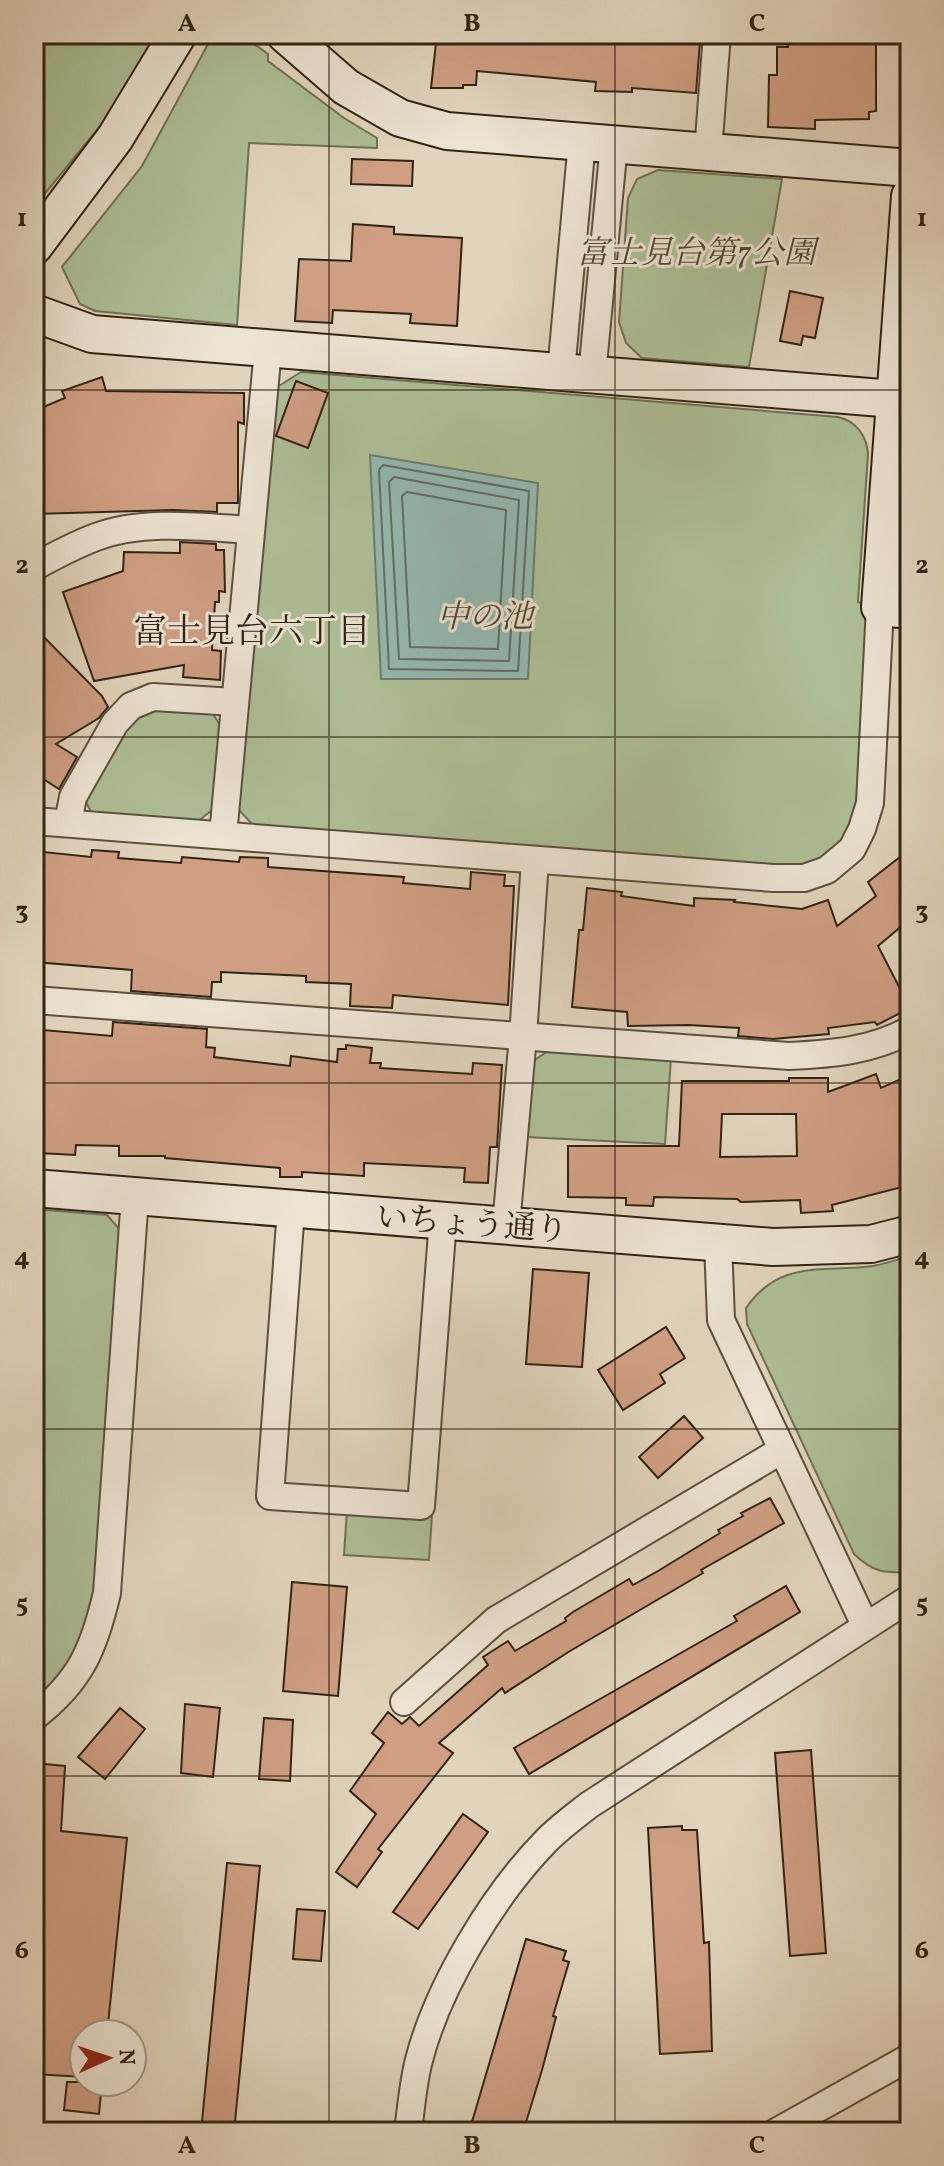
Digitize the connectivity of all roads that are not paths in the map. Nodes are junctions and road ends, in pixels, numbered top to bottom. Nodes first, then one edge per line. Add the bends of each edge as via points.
1 (178, 34) edge
2 (285, 34) edge
3 (717, 34) edge
4 (598, 143) junction
5 (708, 152) junction
6 (910, 168) edge
7 (910, 196) edge
8 (34, 246) edge
9 (34, 313) edge
10 (268, 349) junction
11 (576, 373) junction
12 (894, 399) junction
13 (251, 530) junction
14 (34, 567) edge
15 (895, 609) edge
16 (235, 702) junction
17 (34, 821) edge
18 (68, 823) junction
19 (223, 835) junction
20 (535, 860) junction
21 (34, 1000) edge
22 (910, 1030) edge
23 (523, 1036) junction
24 (34, 1188) edge
25 (135, 1196) junction
26 (291, 1209) junction
27 (443, 1220) junction
28 (506, 1225) junction
29 (910, 1234) edge
30 (718, 1242) junction
31 (782, 1450) junction
32 (910, 1598) edge
33 (865, 1625) junction
34 (404, 1702) dead end
35 (34, 1717) edge
36 (910, 2057) edge
37 (408, 2132) edge
38 (776, 2132) edge

1 - 8 street via 115,138
2 - 4 street via 346,87 400,118 447,131
3 - 5 street
4 - 5 street
4 - 11 street
5 - 6 street
7 - 12 street
9 - 10 street via 92,334
10 - 11 street
10 - 13 street
11 - 12 street
12 - 15 street
13 - 14 street via 127,529 98,536
13 - 16 street
15 - 20 street via 870,803 852,849 827,870 804,878 773,878
16 - 18 street via 153,697 131,706 115,723 73,797
16 - 19 street
17 - 18 street
18 - 19 street
19 - 20 street
20 - 23 street
21 - 23 street
22 - 23 street via 844,1053 789,1056
23 - 28 street
24 - 25 street, いちょう通り
25 - 26 street, いちょう通り
25 - 35 street via 107,1593 83,1663
26 - 27 street, いちょう通り
26 - 27 street via 270,1496 421,1506
27 - 28 street, いちょう通り
28 - 30 street, いちょう通り
29 - 30 street, いちょう通り via 871,1244 816,1247
30 - 31 street via 721,1320
31 - 33 street
31 - 34 street via 496,1620
32 - 33 street
33 - 37 street via 589,1805 549,1837 509,1882 465,1952 419,2058
36 - 38 street

